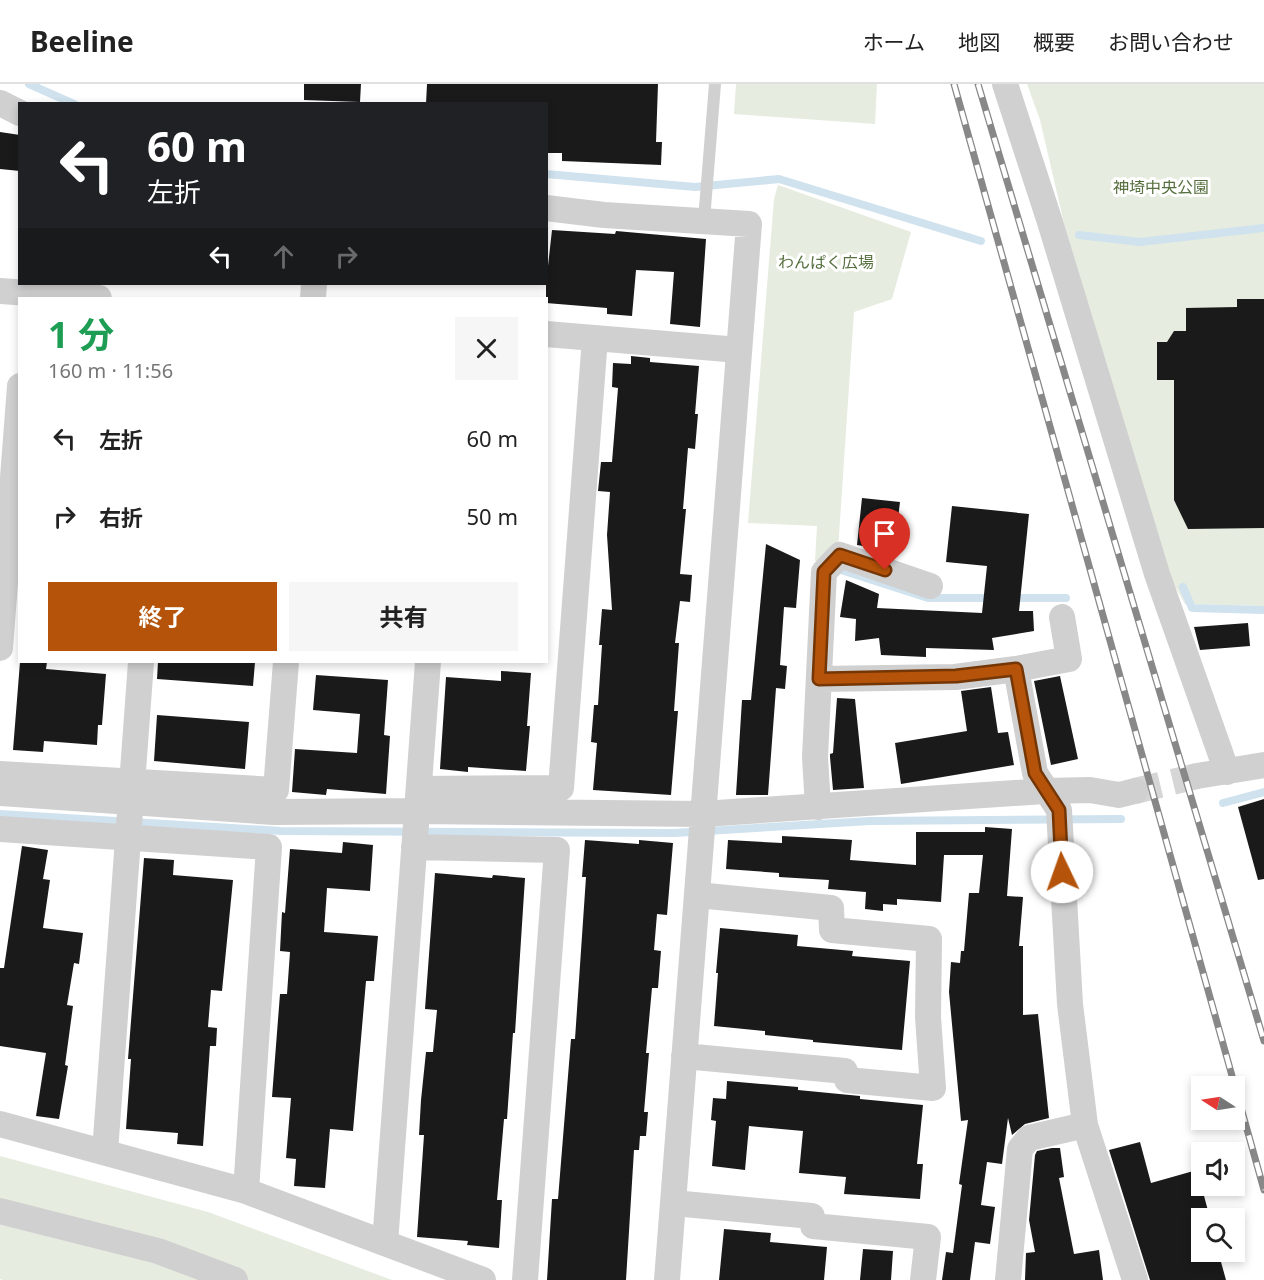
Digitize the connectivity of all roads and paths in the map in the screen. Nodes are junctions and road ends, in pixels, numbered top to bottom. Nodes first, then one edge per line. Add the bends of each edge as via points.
1 (715, 84) edge
2 (1005, 84) edge
3 (0, 104) edge
4 (18, 112) edge
5 (548, 208) edge
6 (705, 210) junction
7 (0, 291) edge
8 (26, 296) edge
9 (62, 297) edge
10 (548, 334) edge
11 (595, 338) junction
12 (739, 350) junction
13 (18, 412) edge
14 (930, 585) dead end
15 (1062, 617) dead end
16 (0, 648) edge
17 (141, 663) edge
18 (286, 663) edge
19 (428, 663) edge
20 (1016, 669) junction
21 (819, 679) junction
22 (1264, 765) edge
23 (1227, 772) junction
24 (0, 774) edge
25 (1197, 776) tunnel mouth
26 (1135, 791) tunnel mouth
27 (0, 793) edge
28 (131, 799) junction
29 (818, 807) junction
30 (1054, 810) junction
31 (417, 817) junction
32 (702, 826) junction
33 (0, 829) edge
34 (128, 837) junction
35 (697, 895) junction
36 (684, 1056) junction
37 (0, 1124) edge
38 (1085, 1125) junction
39 (105, 1152) junction
40 (246, 1191) junction
41 (673, 1203) junction
42 (0, 1211) edge
43 (385, 1243) junction
44 (235, 1280) edge
45 (483, 1280) edge
46 (525, 1280) edge
47 (667, 1280) edge
48 (923, 1280) edge
49 (1008, 1280) edge
50 (1135, 1280) edge

1 - 6 lane
2 - 23 street via 1157,574
3 - 4 street
5 - 6 street via 604,215
6 - 12 street via 749,224
7 - 8 street
8 - 9 street
10 - 11 street
11 - 12 street
11 - 31 street via 561,788
12 - 32 street
13 - 16 street
14 - 21 street via 840,555 824,572
15 - 20 street via 1069,659
17 - 28 street
18 - 28 street via 276,790
19 - 31 street
20 - 21 street via 956,676
20 - 30 street via 1035,773
21 - 29 street via 815,757
22 - 23 street
23 - 25 street
24 - 28 street
26 - 30 street via 1119,795 1090,790
27 - 28 street
28 - 31 street via 274,812
28 - 34 street
29 - 30 street
29 - 32 street
30 - 38 street via 1070,1005
31 - 32 street
31 - 43 street
31 - 46 street via 557,850
32 - 35 street
33 - 34 street
34 - 39 street
34 - 40 street via 269,847
35 - 36 street
35 - 36 street via 831,908 832,930 929,939 928,1017 933,1088 847,1080 845,1071
36 - 41 street
37 - 39 street
38 - 49 street via 1029,1138 1020,1149
38 - 50 street
39 - 40 street
40 - 43 street
41 - 47 street
41 - 48 street via 812,1216 813,1226 928,1237
42 - 44 street via 158,1251
43 - 45 street

